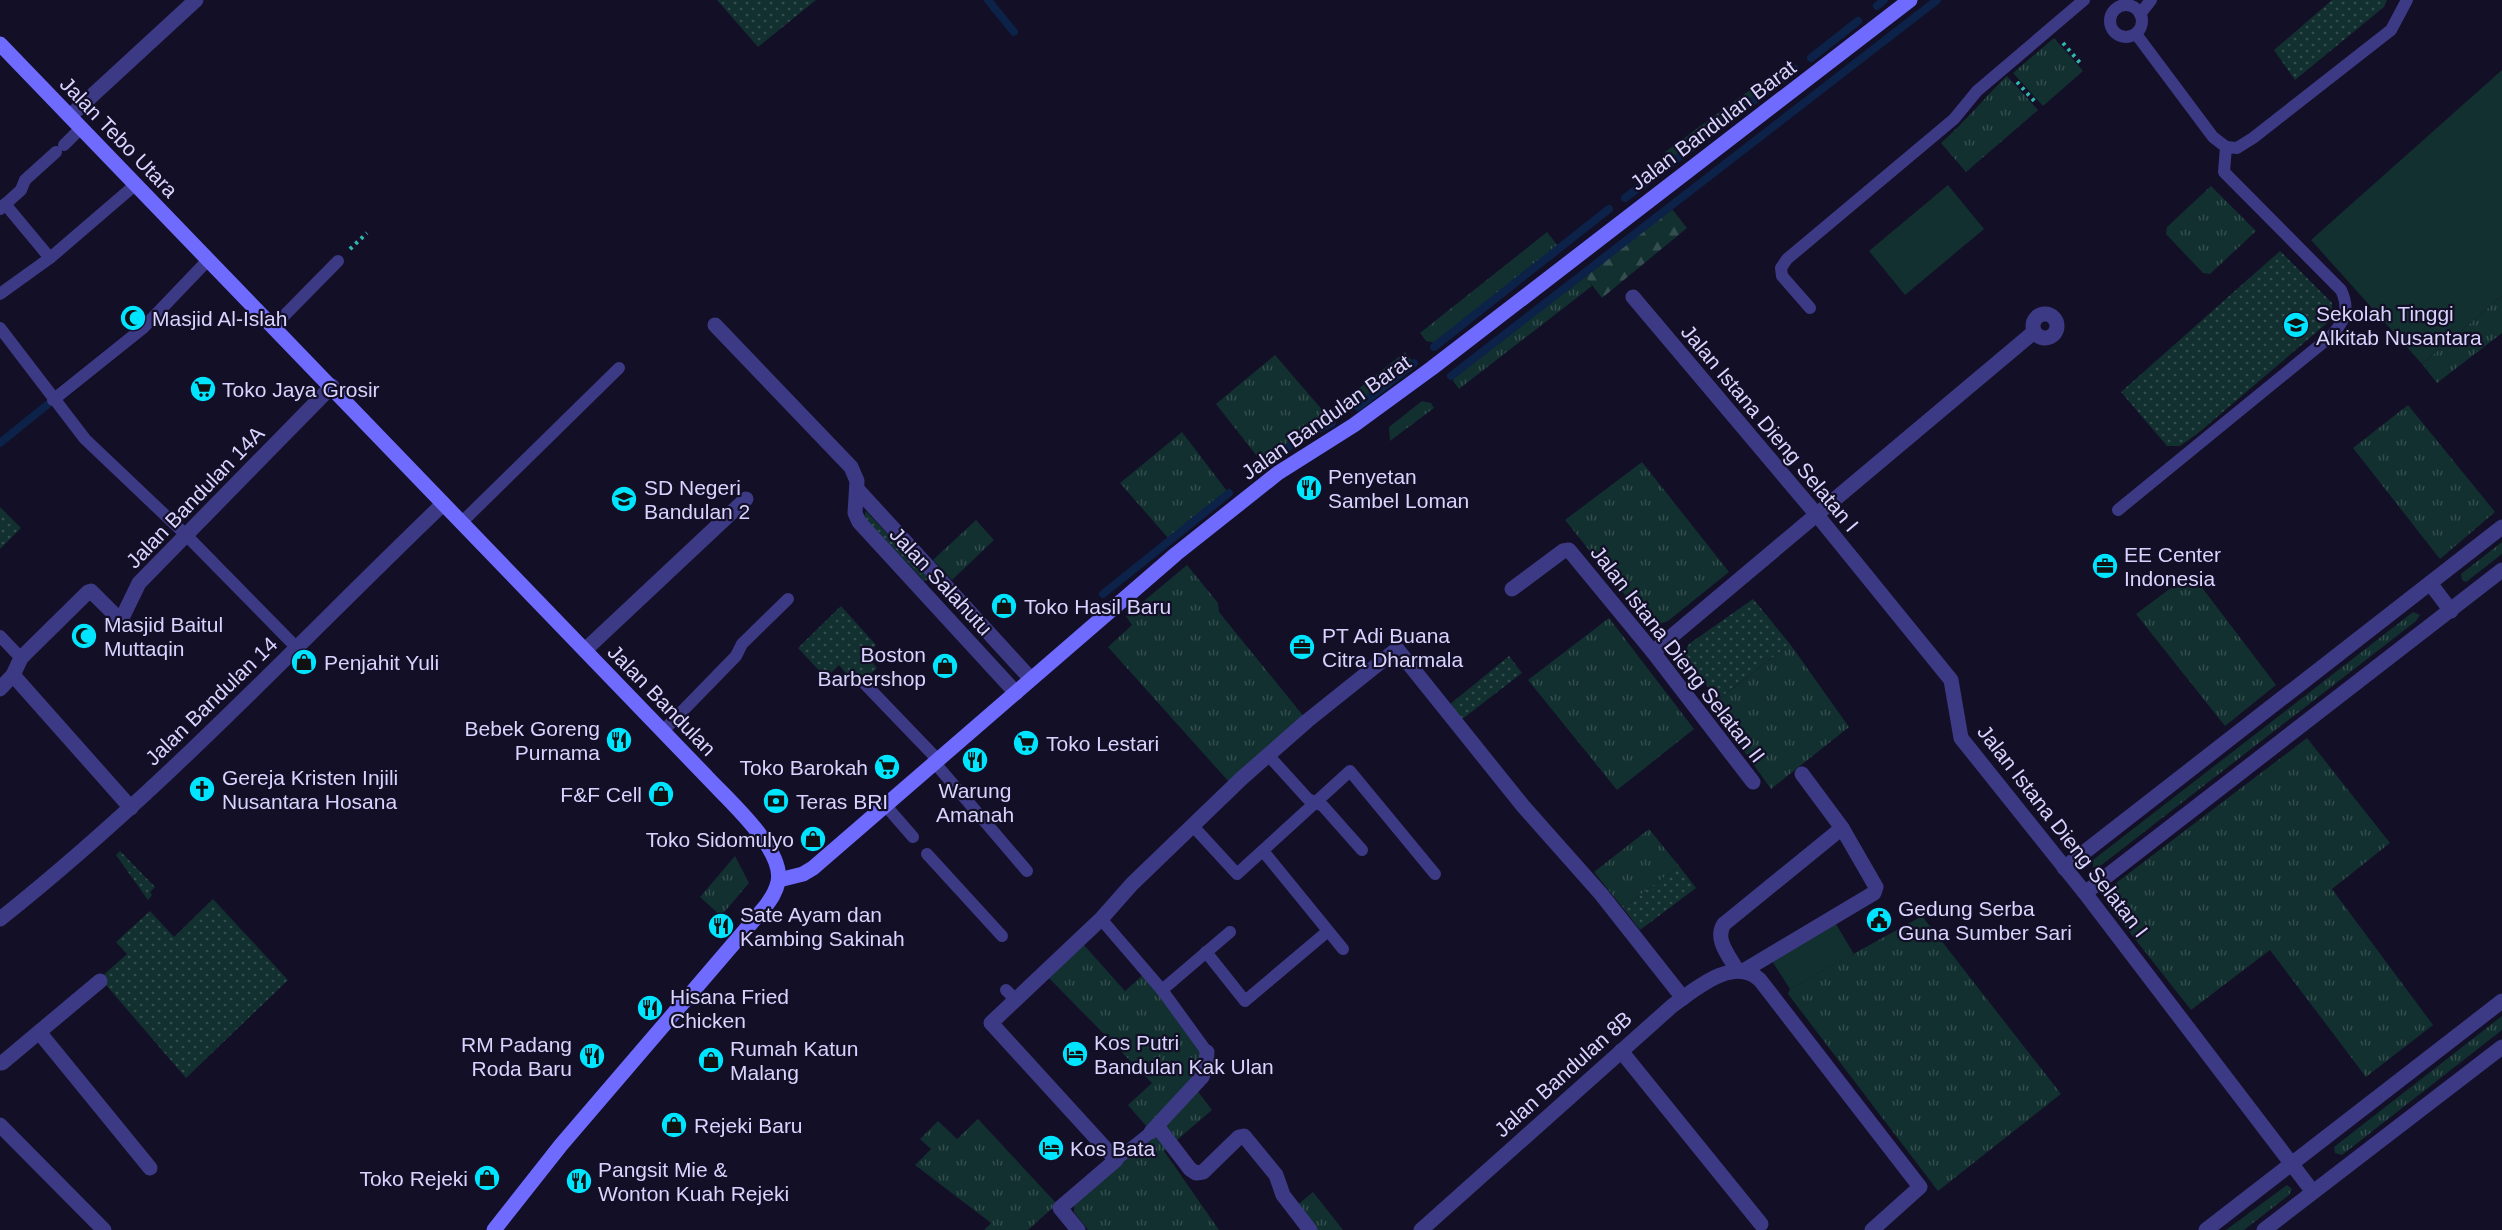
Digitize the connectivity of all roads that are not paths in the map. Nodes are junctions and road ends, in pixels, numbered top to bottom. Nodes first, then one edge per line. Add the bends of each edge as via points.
1 (1910, 0) edge
2 (2084, 0) edge
3 (2151, 0) edge
4 (2407, 0) edge
5 (190, 2) edge
6 (2110, 5) edge
7 (2140, 14) junction
8 (2136, 34) junction
9 (0, 44) edge
10 (70, 116) junction
11 (81, 128) junction
12 (2226, 147) junction
13 (135, 185) junction
14 (3, 207) edge
15 (50, 258) junction
16 (208, 260) junction
17 (338, 261) dead end
18 (0, 294) edge
19 (1633, 297) dead end
20 (1810, 308) dead end
21 (715, 325) dead end
22 (273, 327) junction
23 (0, 328) edge
24 (2034, 332) dead end
25 (619, 368) dead end
26 (332, 386) junction
27 (53, 400) junction
28 (858, 490) junction
29 (746, 499) dead end
30 (443, 504) junction
31 (2118, 510) dead end
32 (1817, 515) junction
33 (461, 523) junction
34 (2502, 527) edge
35 (186, 535) junction
36 (2502, 570) edge
37 (2430, 583) junction
38 (1512, 589) dead end
39 (788, 599) dead end
40 (2451, 611) junction
41 (987, 629) junction
42 (0, 636) edge
43 (971, 645) junction
44 (296, 647) junction
45 (585, 650) junction
46 (1653, 652) junction
47 (21, 658) junction
48 (13, 675) junction
49 (1031, 679) junction
50 (864, 683) dead end
51 (0, 689) edge
52 (1016, 693) junction
53 (662, 732) junction
54 (1268, 755) junction
55 (937, 761) junction
56 (1802, 774) dead end
57 (1753, 782) dead end
58 (1316, 803) junction
59 (886, 806) junction
60 (131, 808) junction
61 (1192, 825) junction
62 (1842, 828) junction
63 (913, 837) dead end
64 (1362, 850) dead end
65 (1263, 851) junction
66 (927, 854) dead end
67 (2064, 868) junction
68 (1027, 871) dead end
69 (1435, 874) dead end
70 (779, 880) junction
71 (2085, 893) junction
72 (0, 919) edge
73 (1101, 919) junction
74 (1328, 931) junction
75 (1230, 933) dead end
76 (1002, 936) dead end
77 (1343, 949) dead end
78 (1206, 952) junction
79 (1741, 970) junction
80 (100, 981) dead end
81 (1162, 990) junction
82 (1683, 998) junction
83 (2502, 1001) edge
84 (39, 1032) junction
85 (2502, 1047) edge
86 (1621, 1051) junction
87 (1207, 1052) joint
88 (2, 1063) dead end
89 (0, 1125) edge
90 (1154, 1129) junction
91 (1116, 1160) junction
92 (2292, 1164) junction
93 (150, 1168) dead end
94 (2313, 1192) junction
95 (1761, 1224) dead end
96 (1431, 1227) edge
97 (104, 1230) edge
98 (494, 1230) edge
99 (1078, 1230) edge
100 (1310, 1230) edge
101 (1872, 1230) edge
102 (2206, 1230) edge
103 (2264, 1230) edge

1 - 49 main road, Jalan Bandulan Barat via 1432,368 1248,495
2 - 20 lane via 1977,91 1954,119 1787,259 1781,268 1782,276
3 - 7 lane
4 - 12 lane via 2391,30 2253,138 2237,148
5 - 10 street
6 - 7 lane via 2128,5
6 - 8 lane via 2113,32 2123,37
7 - 8 lane via 2141,26
8 - 12 lane via 2213,137
9 - 10 main road, Jalan Tebo Utara
10 - 11 main road, Jalan Tebo Utara
11 - 13 main road, Jalan Tebo Utara
11 - 14 lane
12 - 31 lane via 2224,172 2341,290 2347,305 2345,317 2331,336
13 - 15 lane
13 - 16 main road, Jalan Tebo Utara
14 - 15 lane
15 - 18 lane
16 - 22 main road, Jalan Bandulan
16 - 27 lane via 143,328
17 - 22 lane
19 - 32 street, Jalan Istana Dieng Selatan I
21 - 28 street, Jalan Salahutu via 851,467
22 - 26 main road, Jalan Bandulan
23 - 27 lane
24 - 32 street
25 - 33 lane
26 - 30 main road, Jalan Bandulan
26 - 35 street, Jalan Bandulan 14A
27 - 35 lane via 85,439
28 - 41 street, Jalan Salahutu
28 - 43 street, Jalan Salahutu via 855,513 859,522
29 - 45 street
30 - 33 main road, Jalan Bandulan
30 - 44 street, Jalan Bandulan 14
32 - 46 street
32 - 67 street, Jalan Istana Dieng Selatan I via 1951,680 1961,738
33 - 45 main road, Jalan Bandulan
34 - 37 street
35 - 44 lane
35 - 47 street, Jalan Bandulan 14A via 140,584 122,618 88,592
36 - 40 street
37 - 40 street
37 - 67 street
38 - 46 street, Jalan Istana Dieng Selatan II via 1569,550
39 - 53 lane
40 - 71 street
41 - 43 street
41 - 49 street, Jalan Salahutu
42 - 47 lane
43 - 52 street, Jalan Salahutu
44 - 60 street, Jalan Bandulan 14
45 - 53 main road, Jalan Bandulan
46 - 57 street, Jalan Istana Dieng Selatan II
47 - 48 street, Jalan Bandulan 14A
48 - 51 street, Jalan Bandulan 14A
48 - 60 street
49 - 52 main road, Jalan Bandulan Barat
50 - 55 lane
52 - 55 main road, Jalan Bandulan Barat
53 - 70 main road, Jalan Bandulan via 762,837 772,853
54 - 58 lane
54 - 61 street
54 - 82 street via 1397,649
55 - 59 main road, Jalan Bandulan Barat
55 - 68 lane
56 - 62 street
58 - 64 lane
58 - 65 lane
58 - 69 lane via 1350,771
59 - 63 lane
59 - 70 main road, Jalan Bandulan Barat via 813,868
60 - 72 street, Jalan Bandulan 14
61 - 65 lane via 1237,874
61 - 73 street
62 - 79 street via 1719,931
62 - 79 street, Jalan Bandulan 8B via 1876,887 1874,893
65 - 74 lane
66 - 76 lane
67 - 71 street, Jalan Istana Dieng Selatan I
70 - 98 main road via 765,907
71 - 92 street, Jalan Istana Dieng Selatan I
73 - 81 lane
73 - 91 street via 1010,995 991,1023
74 - 77 lane
74 - 78 lane via 1245,1001
75 - 78 lane
78 - 81 lane
79 - 82 street, Jalan Bandulan 8B via 1719,976
79 - 101 street via 1760,980 1920,1187
80 - 84 street
81 - 87 lane
82 - 86 street, Jalan Bandulan 8B
83 - 92 street
84 - 88 street
84 - 93 street
85 - 94 street
86 - 95 street
86 - 96 street, Jalan Bandulan 8B
87 - 90 street via 1202,1077
89 - 97 street
90 - 91 lane
90 - 100 street via 1196,1173 1203,1172 1244,1136 1276,1175 1282,1195
91 - 99 street via 1060,1208
92 - 94 street, Jalan Istana Dieng Selatan I
92 - 102 street
94 - 103 street

